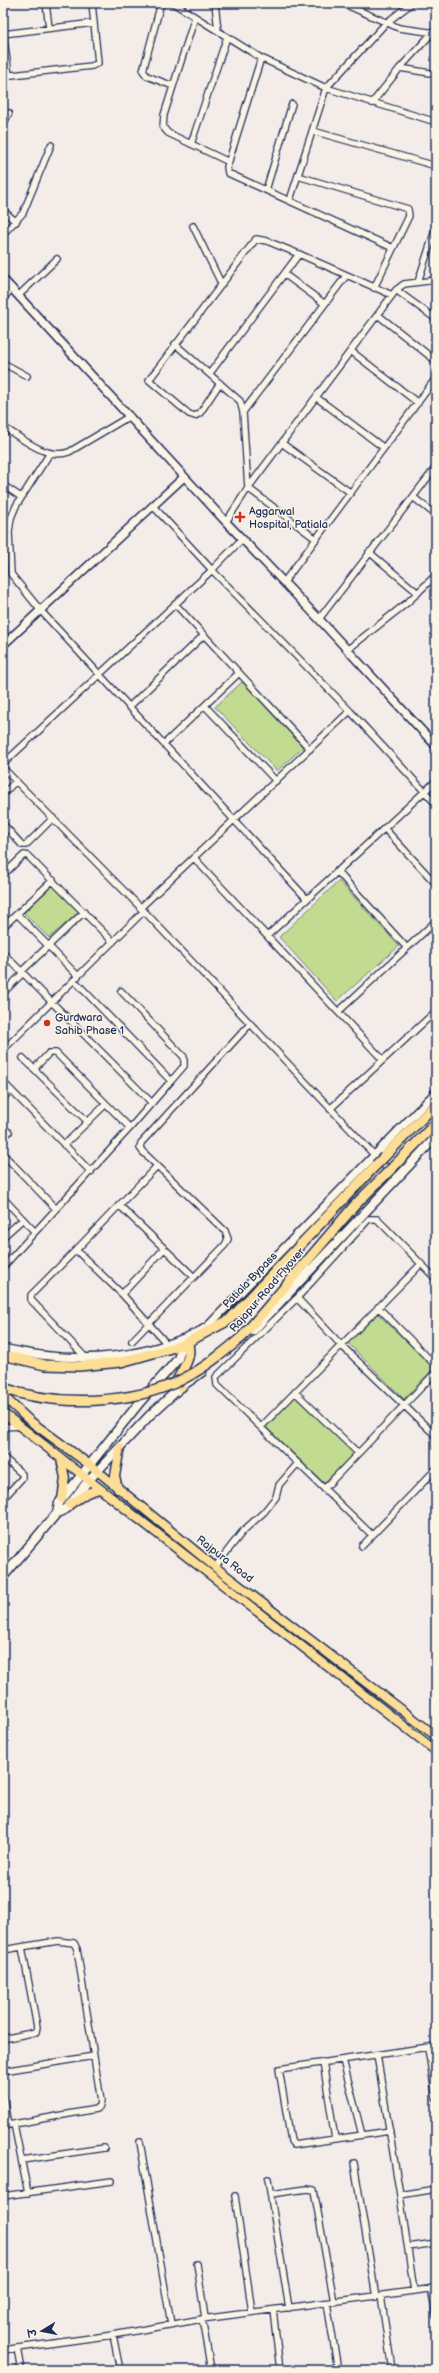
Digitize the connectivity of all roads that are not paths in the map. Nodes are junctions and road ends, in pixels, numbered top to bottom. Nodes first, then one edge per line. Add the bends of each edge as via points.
1 (46, 3) edge
2 (92, 3) edge
3 (160, 3) edge
4 (173, 3) edge
5 (215, 3) edge
6 (342, 3) edge
7 (412, 3) edge
8 (195, 17) junction
9 (94, 23) junction
10 (386, 23) junction
11 (49, 28) junction
12 (3, 31) edge
13 (218, 31) junction
14 (435, 32) edge
15 (3, 34) edge
16 (228, 37) junction
17 (261, 58) junction
18 (400, 68) junction
19 (436, 74) edge
20 (6, 75) edge
21 (173, 86) junction
22 (326, 88) junction
23 (372, 103) junction
24 (292, 104) dead end
25 (9, 113) dead end
26 (436, 122) edge
27 (3, 125) edge
28 (313, 131) junction
29 (192, 144) junction
30 (51, 145) dead end
31 (229, 162) junction
32 (436, 166) edge
33 (298, 176) junction
34 (266, 190) junction
35 (290, 200) junction
36 (3, 210) edge
37 (16, 222) junction
38 (193, 226) dead end
39 (436, 227) edge
40 (3, 234) edge
41 (393, 248) junction
42 (299, 254) junction
43 (57, 259) dead end
44 (284, 274) junction
45 (346, 276) junction
46 (3, 279) edge
47 (436, 280) edge
48 (418, 282) junction
49 (221, 283) junction
50 (12, 288) junction
51 (374, 288) junction
52 (394, 293) junction
53 (19, 295) junction
54 (3, 299) edge
55 (325, 304) junction
56 (378, 315) junction
57 (436, 319) edge
58 (175, 344) junction
59 (351, 351) junction
60 (436, 360) edge
61 (3, 363) edge
62 (210, 373) junction
63 (27, 376) dead end
64 (436, 378) edge
65 (220, 383) junction
66 (317, 398) junction
67 (418, 403) junction
68 (243, 412) junction
69 (130, 416) junction
70 (3, 427) edge
71 (283, 444) junction
72 (384, 448) junction
73 (50, 453) junction
74 (436, 466) edge
75 (184, 477) junction
76 (3, 485) edge
77 (248, 488) junction
78 (350, 493) junction
79 (21, 497) junction
80 (413, 497) junction
81 (153, 506) junction
82 (436, 515) edge
83 (226, 522) junction
84 (242, 539) junction
85 (316, 539) junction
86 (369, 552) junction
87 (212, 570) junction
88 (436, 575) edge
89 (284, 582) junction
90 (418, 593) junction
91 (176, 605) junction
92 (41, 611) junction
93 (319, 619) junction
94 (204, 635) junction
95 (3, 645) edge
96 (347, 650) junction
97 (240, 673) junction
98 (100, 675) junction
99 (205, 706) junction
100 (129, 707) junction
101 (350, 711) junction
102 (164, 744) junction
103 (436, 746) edge
104 (310, 749) junction
105 (3, 764) edge
106 (3, 768) edge
107 (16, 781) junction
108 (276, 781) junction
109 (436, 781) edge
110 (424, 791) junction
111 (3, 794) edge
112 (436, 804) edge
113 (53, 818) junction
114 (234, 820) junction
115 (3, 824) edge
116 (384, 828) junction
117 (194, 858) junction
118 (337, 871) junction
119 (3, 874) edge
120 (53, 880) junction
121 (436, 884) edge
122 (307, 899) junction
123 (142, 910) junction
124 (84, 912) junction
125 (17, 914) junction
126 (436, 921) edge
127 (3, 927) edge
128 (267, 936) junction
129 (113, 942) junction
130 (48, 946) junction
131 (407, 948) junction
132 (3, 953) edge
133 (22, 972) junction
134 (76, 978) junction
135 (121, 991) dead end
136 (3, 992) edge
137 (52, 1002) junction
138 (436, 1011) edge
139 (338, 1012) junction
140 (250, 1024) junction
141 (3, 1050) edge
142 (23, 1058) dead end
143 (383, 1060) junction
144 (34, 1069) junction
145 (171, 1081) junction
146 (3, 1082) edge
147 (11, 1090) junction
148 (436, 1092) edge
149 (3, 1098) edge
150 (152, 1103) junction
151 (106, 1104) junction
152 (436, 1104) edge
153 (330, 1109) junction
154 (88, 1122) junction
155 (436, 1123) edge
156 (130, 1128) junction
157 (9, 1132) dead end
158 (436, 1137) edge
159 (3, 1138) edge
160 (64, 1145) junction
161 (3, 1154) edge
162 (374, 1156) junction
163 (157, 1166) junction
164 (90, 1172) junction
165 (396, 1178) junction
166 (3, 1198) edge
167 (119, 1205) junction
168 (56, 1209) junction
169 (22, 1219) junction
170 (35, 1232) junction
171 (3, 1237) edge
172 (164, 1249) junction
173 (76, 1250) junction
174 (421, 1264) junction
175 (3, 1268) edge
176 (194, 1277) junction
177 (436, 1279) edge
178 (122, 1294) junction
179 (297, 1298) junction
180 (378, 1307) junction
181 (149, 1323) junction
182 (132, 1341) dead end
183 (185, 1343) junction
184 (167, 1344) junction
185 (341, 1345) junction
186 (3, 1348) edge
187 (3, 1355) edge
188 (87, 1359) junction
189 (436, 1366) edge
190 (436, 1372) edge
191 (181, 1387) junction
192 (3, 1388) edge
193 (295, 1392) junction
194 (3, 1396) edge
195 (404, 1405) junction
196 (3, 1413) edge
197 (21, 1426) junction
198 (3, 1427) edge
199 (261, 1427) junction
200 (436, 1436) edge
201 (120, 1447) junction
202 (358, 1453) junction
203 (3, 1457) edge
204 (61, 1459) junction
205 (298, 1463) junction
206 (90, 1465) junction
207 (436, 1469) edge
208 (97, 1472) junction
209 (81, 1475) junction
210 (88, 1481) junction
211 (324, 1488) junction
212 (99, 1489) junction
213 (118, 1489) junction
214 (3, 1498) edge
215 (62, 1499) junction
216 (69, 1504) junction
217 (57, 1513) junction
218 (371, 1534) junction
219 (362, 1546) dead end
220 (215, 1567) junction
221 (3, 1577) edge
222 (436, 1736) edge
223 (436, 1751) edge
224 (22, 1947) junction
225 (3, 1950) edge
226 (3, 2039) edge
227 (436, 2046) edge
228 (428, 2048) junction
229 (377, 2055) junction
230 (94, 2056) junction
231 (343, 2060) junction
232 (323, 2062) junction
233 (3, 2071) edge
234 (3, 2097) edge
235 (436, 2098) edge
236 (8, 2125) edge
237 (390, 2131) junction
238 (362, 2135) junction
239 (335, 2139) junction
240 (140, 2142) dead end
241 (104, 2148) dead end
242 (22, 2160) junction
243 (354, 2163) dead end
244 (268, 2179) dead end
245 (112, 2181) dead end
246 (436, 2189) edge
247 (28, 2193) junction
248 (271, 2194) junction
249 (400, 2195) junction
250 (3, 2196) edge
251 (235, 2196) dead end
252 (436, 2243) edge
253 (408, 2247) junction
254 (197, 2264) dead end
255 (434, 2288) edge
256 (414, 2291) junction
257 (378, 2296) junction
258 (331, 2302) junction
259 (289, 2308) junction
260 (273, 2310) junction
261 (252, 2312) junction
262 (436, 2316) edge
263 (204, 2318) junction
264 (171, 2324) junction
265 (114, 2335) junction
266 (17, 2348) junction
267 (3, 2350) edge
268 (20, 2370) edge
269 (120, 2370) edge
270 (211, 2370) edge
271 (280, 2370) edge
272 (338, 2370) edge
273 (392, 2370) edge

1 - 11 street
2 - 9 street
3 - 21 street via 143,70 147,76
4 - 8 street
5 - 13 street
6 - 10 street
7 - 10 street
8 - 13 street
8 - 21 street
9 - 11 street
9 - 20 street via 99,61 96,65
10 - 14 street via 408,31
10 - 22 street
11 - 15 street
12 - 15 street
13 - 16 street
14 - 18 street
15 - 20 street
16 - 17 street
16 - 29 street
17 - 22 street
17 - 31 street
18 - 19 street
18 - 23 street
21 - 29 street via 163,127 168,133
22 - 23 street
22 - 28 street
23 - 26 street
24 - 34 street
25 - 27 street
28 - 32 street
28 - 33 street
29 - 31 street
30 - 37 street via 23,213
31 - 34 street via 227,169 230,174
33 - 35 street
33 - 41 street via 408,209 409,216
34 - 35 street
35 - 41 street
36 - 37 street
37 - 40 street
38 - 49 street
39 - 48 street
41 - 51 street
42 - 44 street
42 - 45 street
42 - 49 street via 256,239
43 - 53 street
44 - 55 street
44 - 62 street
45 - 51 street
45 - 55 street
46 - 50 street
47 - 48 street
48 - 52 street via 404,284
49 - 58 street
50 - 53 street
50 - 54 street
51 - 52 street
52 - 56 street
52 - 57 street
53 - 69 street
55 - 68 street
56 - 59 street
56 - 60 street
58 - 62 street
58 - 65 street via 150,378 150,382 189,414 195,416 200,413
59 - 66 street
59 - 67 street
61 - 63 street
62 - 65 street
64 - 67 street
65 - 68 street via 240,401
66 - 71 street
66 - 72 street
67 - 72 street
68 - 77 street
69 - 73 street via 69,452
69 - 75 street
70 - 73 street
71 - 77 street
71 - 78 street
72 - 78 street
73 - 79 street
74 - 80 street
75 - 81 street
75 - 83 street
76 - 79 street
77 - 83 street
77 - 85 street
78 - 85 street
79 - 92 street via 11,518 9,532 12,574
80 - 82 street
80 - 86 street
81 - 87 street
81 - 92 street
83 - 84 street
84 - 87 street
84 - 89 street
85 - 89 street
86 - 90 street
86 - 93 street
87 - 91 street
87 - 101 street
88 - 90 street
89 - 93 street
90 - 96 street
91 - 94 street
91 - 98 street
92 - 95 street
92 - 98 street
93 - 96 street
94 - 97 street
94 - 100 street
96 - 103 street
97 - 99 street
97 - 104 street
98 - 100 street
98 - 105 street
99 - 102 street
99 - 108 street
100 - 102 street
101 - 104 street
101 - 110 street
102 - 114 street
104 - 108 street
106 - 107 street
107 - 111 street
107 - 113 street
108 - 114 street
109 - 110 street
110 - 112 street
110 - 116 street
113 - 115 street via 26,845 22,845
113 - 123 street
114 - 117 street
114 - 122 street
116 - 118 street
116 - 121 street
117 - 123 street
117 - 128 street
118 - 122 street
118 - 131 street
119 - 120 street via 26,854
120 - 124 street
120 - 125 street
122 - 128 street
123 - 129 street
123 - 140 street
124 - 129 street
124 - 130 street
125 - 127 street
125 - 130 street
126 - 131 street
128 - 139 street
129 - 134 street
130 - 133 street
130 - 134 street
131 - 139 street
132 - 133 street
133 - 136 street
133 - 137 street
134 - 137 street
134 - 145 street
135 - 145 street via 184,1057 184,1066
137 - 141 street
137 - 150 street
138 - 143 street
139 - 143 street
140 - 153 street
140 - 163 street via 141,1143 140,1148
142 - 144 street
143 - 153 street
144 - 151 street via 49,1053 56,1053
144 - 154 street
145 - 150 street
146 - 147 street
147 - 149 street
147 - 160 street
148 - 162 street
150 - 156 street
151 - 154 street
151 - 156 street
152 - 183 highway, Patiala Bypass, bridge via 229,1320
153 - 162 street
154 - 160 street
155 - 192 highway, Rajapur Road Flyover, bridge via 355,1205 242,1337 214,1360 184,1379 135,1395 107,1400 50,1399
156 - 164 street
157 - 159 street
158 - 165 main road
160 - 164 street
161 - 168 street
162 - 165 street
162 - 184 street via 208,1326
163 - 167 street
163 - 176 street via 227,1235 225,1245
164 - 168 street
165 - 191 main road via 247,1337
166 - 169 street
167 - 172 street
167 - 173 street
168 - 170 street
169 - 170 street
169 - 171 street
170 - 175 street
172 - 176 street
172 - 178 street
173 - 178 street
173 - 188 street via 31,1295 31,1300
174 - 177 street
174 - 179 street via 377,1219 368,1219
174 - 180 street
176 - 181 street
178 - 181 street
179 - 185 street
179 - 199 street via 216,1377 217,1385
180 - 185 street
180 - 189 street
181 - 182 street
181 - 184 street
183 - 187 highway, Patiala Bypass via 121,1362 79,1366 45,1365
183 - 191 highway via 190,1346 188,1359 178,1379
183 - 206 main road via 178,1359
184 - 188 street via 136,1353
185 - 193 street
185 - 195 street
186 - 188 street via 36,1356
190 - 195 street
191 - 201 main road
193 - 199 street
193 - 202 street
194 - 206 main road, Rajpura Road via 30,1422
195 - 200 street
195 - 202 street
196 - 197 main road, Rajpura Road
197 - 198 street
197 - 204 main road, Rajpura Road
199 - 205 street
201 - 208 main road
201 - 213 main road via 115,1476
202 - 211 street
203 - 214 street via 22,1474 22,1478
204 - 209 main road, Rajpura Road
204 - 215 main road via 65,1478
205 - 211 street
205 - 220 street via 279,1485 276,1497 243,1531
206 - 208 main road, Rajpura Road
206 - 209 main road
207 - 218 street
208 - 210 main road
208 - 213 main road, Rajpura Road
209 - 210 main road, Rajpura Road
209 - 215 main road
210 - 212 main road, Rajpura Road
210 - 216 main road
211 - 218 street
212 - 216 main road
212 - 223 main road, Rajpura Road
213 - 220 main road, Rajpura Road
215 - 217 main road via 58,1503
216 - 217 main road
217 - 221 main road
218 - 219 street
220 - 222 main road, Rajpura Road
224 - 225 street
224 - 226 street via 36,2032
224 - 230 street via 58,1941 74,1943
227 - 228 street
228 - 229 street
228 - 235 street
229 - 231 street
229 - 237 street
230 - 233 street
230 - 236 street via 102,2101 100,2106
231 - 232 street
231 - 238 street
232 - 239 street
232 - 239 street via 282,2068 279,2073 291,2141 294,2145
234 - 236 street
236 - 242 street
237 - 238 street
237 - 249 street
238 - 239 street
240 - 264 street
241 - 242 street
242 - 247 street
243 - 257 street
244 - 248 street
245 - 247 street
246 - 249 street
247 - 250 street
248 - 258 street via 314,2190
248 - 259 street
249 - 253 street
251 - 261 street
252 - 253 street
253 - 256 street
254 - 263 street
255 - 256 street
255 - 262 street
256 - 257 street
257 - 258 street
257 - 273 street
258 - 259 street
258 - 272 street
259 - 260 street
260 - 261 street
260 - 271 street
261 - 263 street
263 - 264 street
263 - 270 street
264 - 265 street
265 - 266 street
265 - 269 street
266 - 267 street
266 - 268 street

